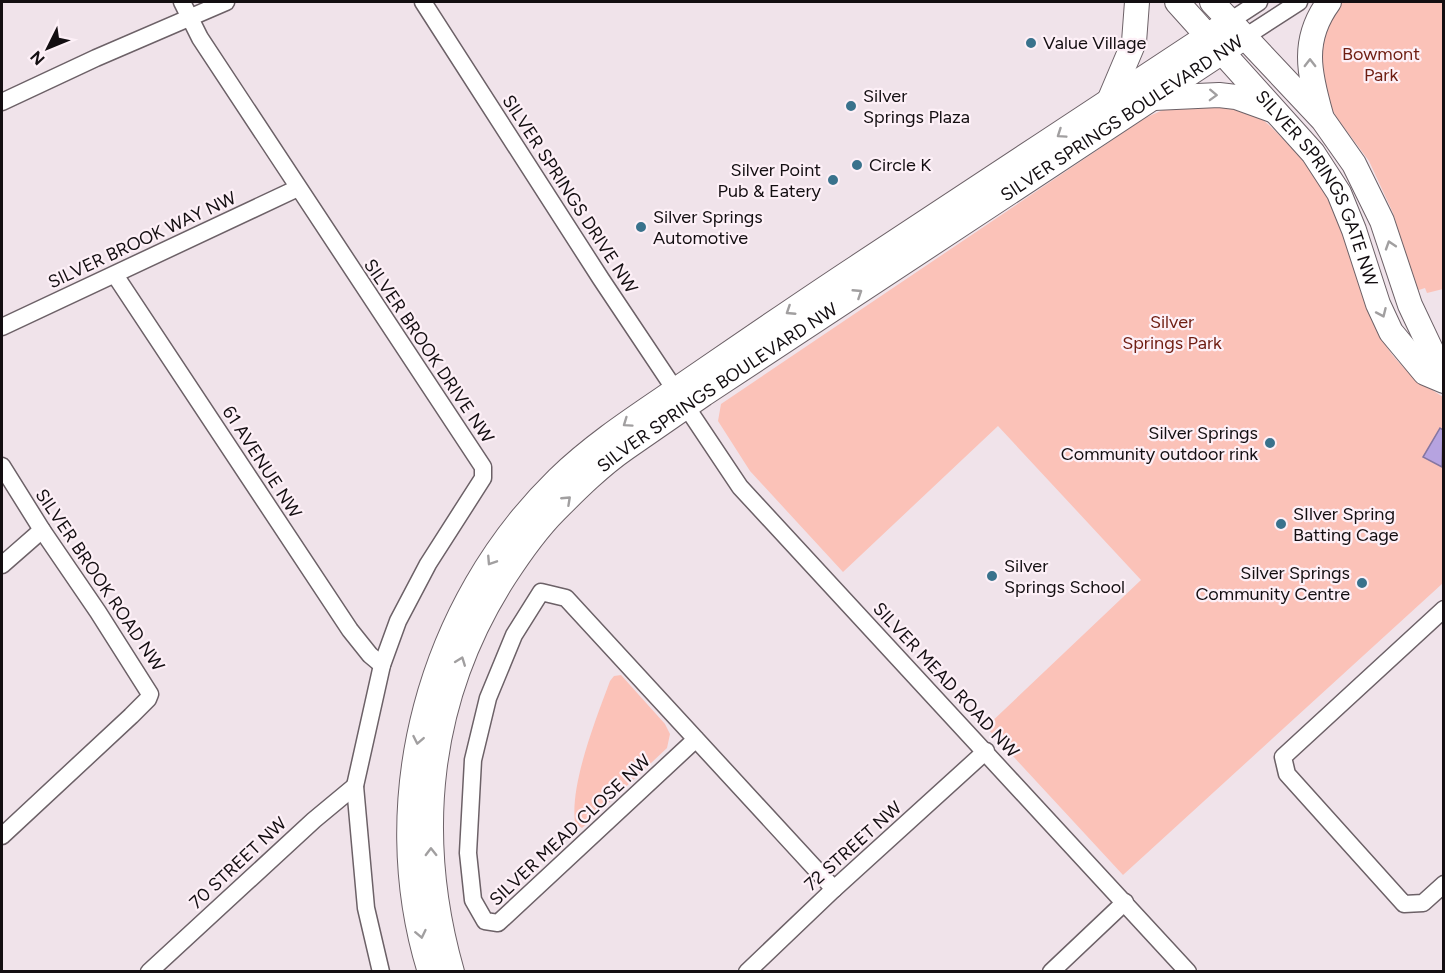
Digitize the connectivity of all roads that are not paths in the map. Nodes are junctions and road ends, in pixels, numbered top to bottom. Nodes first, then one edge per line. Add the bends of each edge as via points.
1 (182, 2) edge
2 (225, 2) edge
3 (423, 2) edge
4 (1137, 2) edge
5 (1176, 2) edge
6 (1212, 2) edge
7 (1259, 2) edge
8 (1299, 2) edge
9 (1329, 2) edge
10 (189, 17) junction
11 (1238, 29) junction
12 (1215, 44) junction
13 (1154, 98) junction
14 (1109, 101) junction
15 (2, 102) edge
16 (1277, 112) junction
17 (1323, 120) junction
18 (298, 188) junction
19 (115, 275) junction
20 (2, 327) edge
21 (1443, 379) edge
22 (681, 398) junction
23 (2, 466) edge
24 (42, 530) junction
25 (2, 565) edge
26 (1443, 609) edge
27 (382, 665) junction
28 (696, 739) junction
29 (986, 751) junction
30 (355, 786) junction
31 (2, 836) edge
32 (1443, 884) edge
33 (834, 889) junction
34 (1125, 902) junction
35 (149, 972) edge
36 (381, 972) edge
37 (430, 972) edge
38 (452, 972) edge
39 (747, 972) edge
40 (1050, 972) edge
41 (1188, 972) edge

1 - 10 street, SILVER BROOK DRIVE NW
2 - 10 street
3 - 22 street, SILVER SPRINGS DRIVE NW
4 - 14 street via 1134,42
5 - 12 street, SILVER SPRINGS GATE NW
6 - 11 street, SILVER SPRINGS GATE NW
7 - 11 street, SILVER SPRINGS BOULEVARD NW
8 - 11 street, SILVER SPRINGS BOULEVARD NW
17 -> 9 street via 1309,70 1315,28
10 - 15 street
10 - 18 street, SILVER BROOK DRIVE NW
11 - 12 street, SILVER SPRINGS BOULEVARD NW
11 - 17 street, SILVER SPRINGS GATE NW
12 - 13 street, SILVER SPRINGS BOULEVARD NW
12 - 14 street, SILVER SPRINGS BOULEVARD NW
12 - 16 street, SILVER SPRINGS GATE NW
13 -> 16 street via 1219,95
22 -> 13 street, SILVER SPRINGS BOULEVARD NW
14 -> 22 street, SILVER SPRINGS BOULEVARD NW via 774,321
16 -> 21 street, SILVER SPRINGS GATE NW via 1313,153 1339,193 1390,332 1425,372
21 -> 17 street, SILVER SPRINGS GATE NW via 1410,305 1382,221 1354,164
18 - 19 street, SILVER BROOK WAY NW
18 - 27 street, SILVER BROOK DRIVE NW via 483,467 483,478 428,564 398,621
19 - 20 street, SILVER BROOK WAY NW
19 - 27 street, 61 AVENUE NW via 350,630
22 - 29 street, SILVER MEAD ROAD NW via 740,486
22 -> 37 street, SILVER SPRINGS BOULEVARD NW via 622,426 561,476 534,503 494,557 457,620 424,708 411,786 409,836 416,908
38 -> 22 street, SILVER SPRINGS BOULEVARD NW via 434,889 430,803 436,753 454,678 490,600 523,549 555,511
23 - 24 street, SILVER BROOK ROAD NW
24 - 25 street
24 - 31 street, SILVER BROOK ROAD NW via 150,694
26 - 32 street via 1283,757 1287,774 1404,904 1423,903
27 - 30 street, SILVER BROOK DRIVE NW
28 - 28 street, SILVER MEAD CLOSE NW via 566,598 542,592 514,635 492,689 473,760 468,853 473,900 485,921 498,923
28 - 33 street, SILVER MEAD CLOSE NW
29 - 33 street, 72 STREET NW
29 - 34 street, SILVER MEAD ROAD NW
30 - 35 street, 70 STREET NW
30 - 36 street, SILVER BROOK DRIVE NW via 366,908
33 - 39 street, 72 STREET NW
34 - 40 street
34 - 41 street, SILVER MEAD ROAD NW

